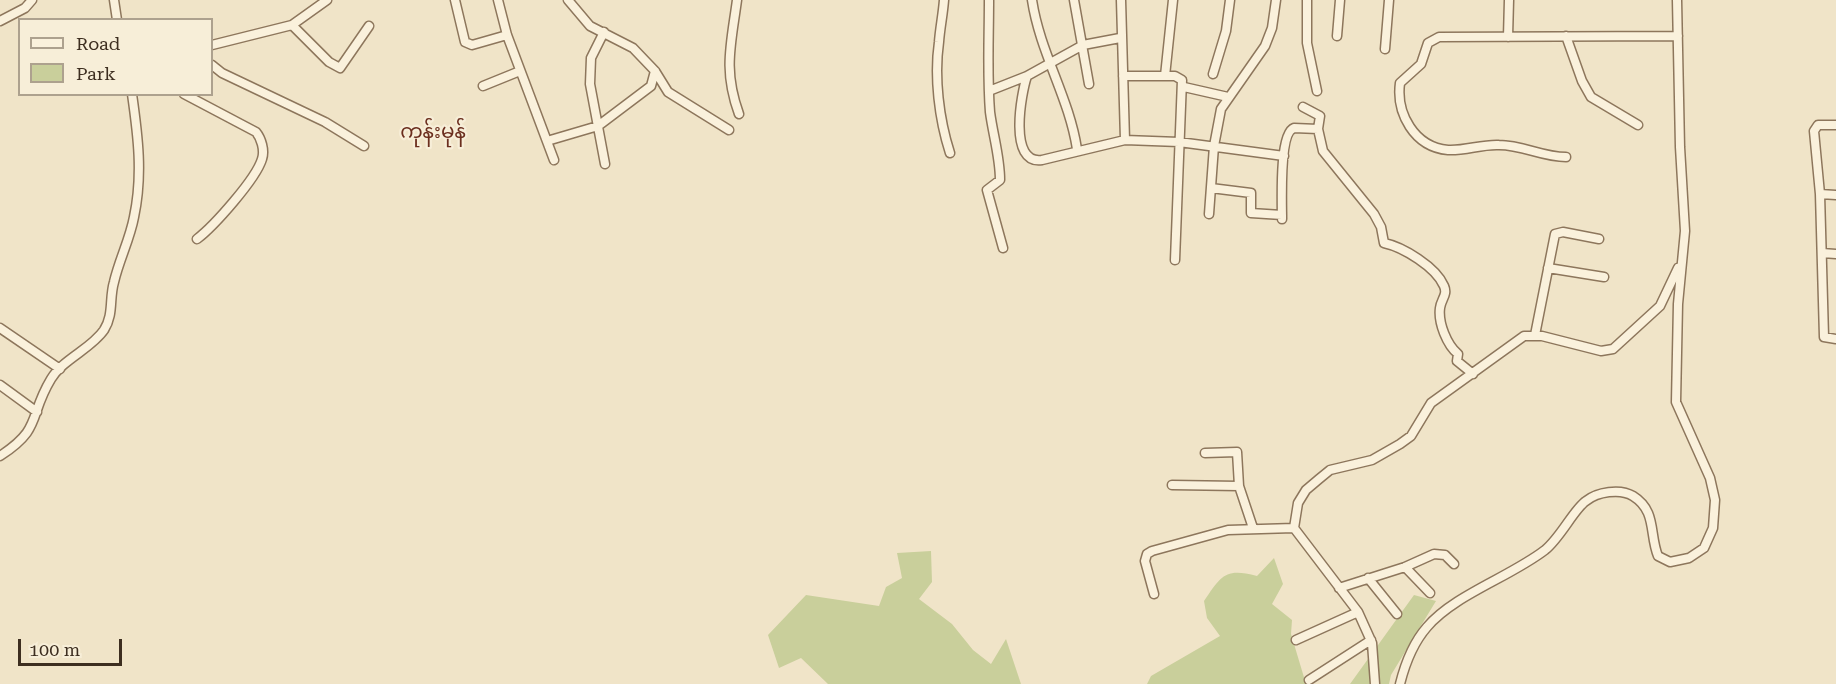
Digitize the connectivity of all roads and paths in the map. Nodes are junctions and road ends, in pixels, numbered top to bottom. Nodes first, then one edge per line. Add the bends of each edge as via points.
1 (32, 0) edge
2 (114, 0) edge
3 (327, 0) edge
4 (455, 0) edge
5 (498, 0) edge
6 (568, 0) edge
7 (737, 0) edge
8 (944, 0) edge
9 (989, 0) edge
10 (1032, 0) edge
11 (1074, 0) edge
12 (1121, 0) edge
13 (1173, 0) edge
14 (1230, 0) edge
15 (1276, 0) edge
16 (1307, 0) edge
17 (1340, 0) edge
18 (1389, 0) edge
19 (1509, 0) edge
20 (1677, 0) edge
21 (117, 18) edge
22 (0, 21) edge
23 (292, 25) junction
24 (369, 26) dead end
25 (604, 32) junction
26 (507, 35) junction
27 (1337, 36) dead end
28 (1566, 36) junction
29 (1678, 36) junction
30 (1120, 38) junction
31 (1508, 38) junction
32 (213, 45) edge
33 (1083, 45) junction
34 (1385, 49) dead end
35 (1048, 63) junction
36 (213, 66) edge
37 (520, 71) junction
38 (655, 71) junction
39 (1213, 74) dead end
40 (1027, 76) junction
41 (1123, 76) junction
42 (1165, 76) junction
43 (1089, 84) dead end
44 (483, 86) dead end
45 (1184, 87) junction
46 (989, 91) junction
47 (1317, 91) dead end
48 (132, 96) edge
49 (188, 96) edge
50 (1228, 97) junction
51 (1302, 107) dead end
52 (739, 114) dead end
53 (1638, 125) dead end
54 (1836, 125) edge
55 (598, 126) junction
56 (1318, 129) junction
57 (729, 130) dead end
58 (1125, 140) junction
59 (546, 141) junction
60 (1179, 142) junction
61 (364, 146) dead end
62 (1214, 146) junction
63 (1077, 149) junction
64 (950, 153) dead end
65 (1284, 156) junction
66 (1566, 157) dead end
67 (554, 160) dead end
68 (605, 164) dead end
69 (1211, 188) junction
70 (1820, 194) junction
71 (1836, 195) edge
72 (1209, 214) dead end
73 (197, 239) dead end
74 (1599, 239) dead end
75 (1003, 248) dead end
76 (1822, 253) junction
77 (1836, 254) edge
78 (1682, 259) junction
79 (1175, 260) dead end
80 (1548, 268) junction
81 (1604, 277) dead end
82 (0, 328) edge
83 (1534, 334) junction
84 (1836, 339) edge
85 (60, 369) junction
86 (1473, 374) junction
87 (0, 385) edge
88 (37, 412) junction
89 (1205, 453) dead end
90 (0, 456) edge
91 (1172, 485) dead end
92 (1239, 486) junction
93 (1253, 528) junction
94 (1294, 528) junction
95 (1454, 564) dead end
96 (1405, 567) junction
97 (1368, 578) junction
98 (1339, 588) junction
99 (1430, 593) dead end
100 (1154, 594) dead end
101 (1358, 612) junction
102 (1397, 614) dead end
103 (1296, 640) dead end
104 (1371, 640) junction
105 (1309, 680) dead end
106 (1375, 684) edge
107 (1400, 684) edge

1 - 22 street
2 - 21 street
3 - 23 street
4 - 26 street via 465,42 472,45
5 - 26 street
6 - 25 street via 590,26
7 - 52 street via 729,84
8 - 64 street via 938,44 939,77 942,128
9 - 46 street
10 - 35 street
11 - 33 street
12 - 30 street
13 - 42 street
14 - 39 street via 1226,31
15 - 50 street via 1265,46
16 - 47 street via 1307,43
17 - 27 street
18 - 34 street
19 - 31 street
20 - 29 street
23 - 24 street via 340,69
23 - 32 street
25 - 38 street via 633,48
25 - 55 street via 591,58
26 - 37 street
28 - 29 street
28 - 31 street
28 - 53 street via 1592,97
29 - 78 street via 1685,231
30 - 33 street
30 - 41 street
31 - 66 street via 1432,39 1422,64 1400,83 1398,104 1405,122 1421,139 1439,148 1497,144 1527,149 1541,156
33 - 35 street
33 - 43 street
35 - 40 street
35 - 63 street via 1069,109
36 - 61 street
37 - 44 street
37 - 59 street
38 - 55 street via 651,86
38 - 57 street via 668,92
40 - 46 street
40 - 63 street via 1018,115 1027,157 1036,161
41 - 42 street
41 - 58 street
42 - 45 street via 1179,77
45 - 50 street
45 - 60 street
46 - 75 street via 1000,180 987,190
48 - 85 street via 140,164 134,216 114,280 113,307 102,333
49 - 73 street via 256,132 262,149 262,159 239,195
50 - 62 street via 1221,109
51 - 56 street via 1320,116
54 - 70 street via 1818,125 1814,131
55 - 59 street
55 - 68 street
56 - 65 street via 1289,129
56 - 86 street via 1323,151 1374,214 1384,243 1399,246 1419,260 1444,285 1446,295 1440,311 1449,346 1458,354 1457,361
58 - 60 street
58 - 63 street
59 - 67 street
60 - 62 street
60 - 79 street
62 - 65 street
62 - 69 street
65 - 69 street via 1282,217 1251,213 1251,193
69 - 72 street
70 - 71 street
70 - 76 street
74 - 80 street via 1557,232
76 - 77 street
76 - 84 street via 1824,337
78 - 83 street via 1660,306 1613,349 1601,351
78 - 107 street via 1677,304 1676,402 1710,478 1715,500 1713,528 1704,548 1689,558 1670,562 1658,556 1653,521 1632,495 1609,491 1585,501 1548,548 1521,568 1444,611 1426,628 1407,660
80 - 81 street
80 - 83 street
82 - 85 street
83 - 86 street via 1515,342
85 - 88 street via 52,376
86 - 94 street via 1431,403 1412,436 1372,460 1330,470 1319,478 1298,503
87 - 88 street
88 - 90 street via 21,442
89 - 92 street via 1237,452
91 - 92 street
92 - 93 street
93 - 94 street
93 - 100 street via 1208,534 1147,554 1145,561
94 - 98 street
95 - 96 street via 1439,553
96 - 97 street
96 - 99 street
97 - 98 street
97 - 102 street
98 - 101 street
101 - 103 street
101 - 104 street
104 - 105 street
104 - 106 street

